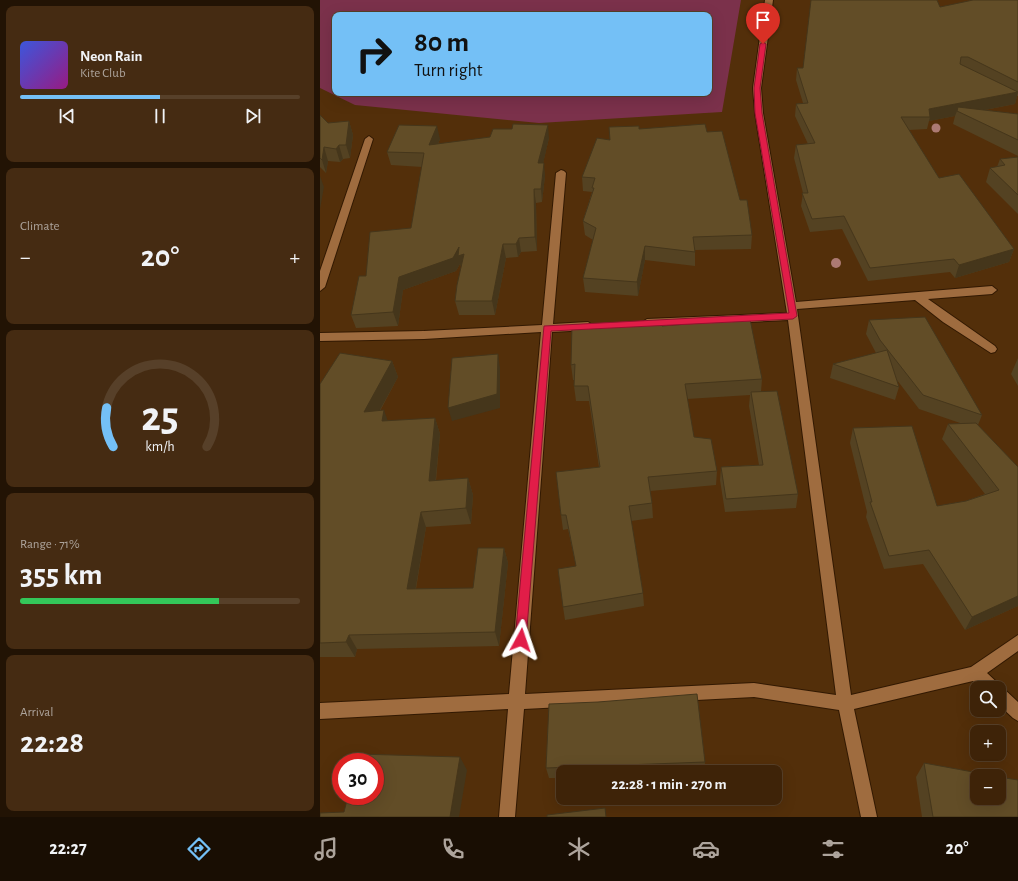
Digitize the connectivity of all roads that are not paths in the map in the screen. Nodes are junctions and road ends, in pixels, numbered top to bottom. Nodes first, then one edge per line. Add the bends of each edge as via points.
1 (769, 0) edge
2 (369, 139) dead end
3 (561, 173) dead end
4 (320, 287) edge
5 (992, 290) dead end
6 (918, 297) junction
7 (792, 311) junction
8 (634, 324) edge
9 (602, 325) edge
10 (547, 328) junction
11 (320, 338) edge
12 (991, 349) dead end
13 (1018, 642) edge
14 (975, 673) junction
15 (984, 681) edge
16 (1006, 701) edge
17 (516, 703) junction
18 (845, 704) junction
19 (320, 711) edge
20 (1018, 713) edge
21 (507, 817) edge
22 (869, 817) edge

1 - 7 street via 757,88
2 - 4 street
3 - 10 street
5 - 6 street
6 - 7 street
6 - 12 street
7 - 8 street
7 - 18 street
9 - 10 street
10 - 11 street
10 - 17 street
13 - 14 street
14 - 15 street
14 - 18 street
16 - 20 street
17 - 18 street via 754,690
17 - 19 street
17 - 21 street
18 - 22 street

